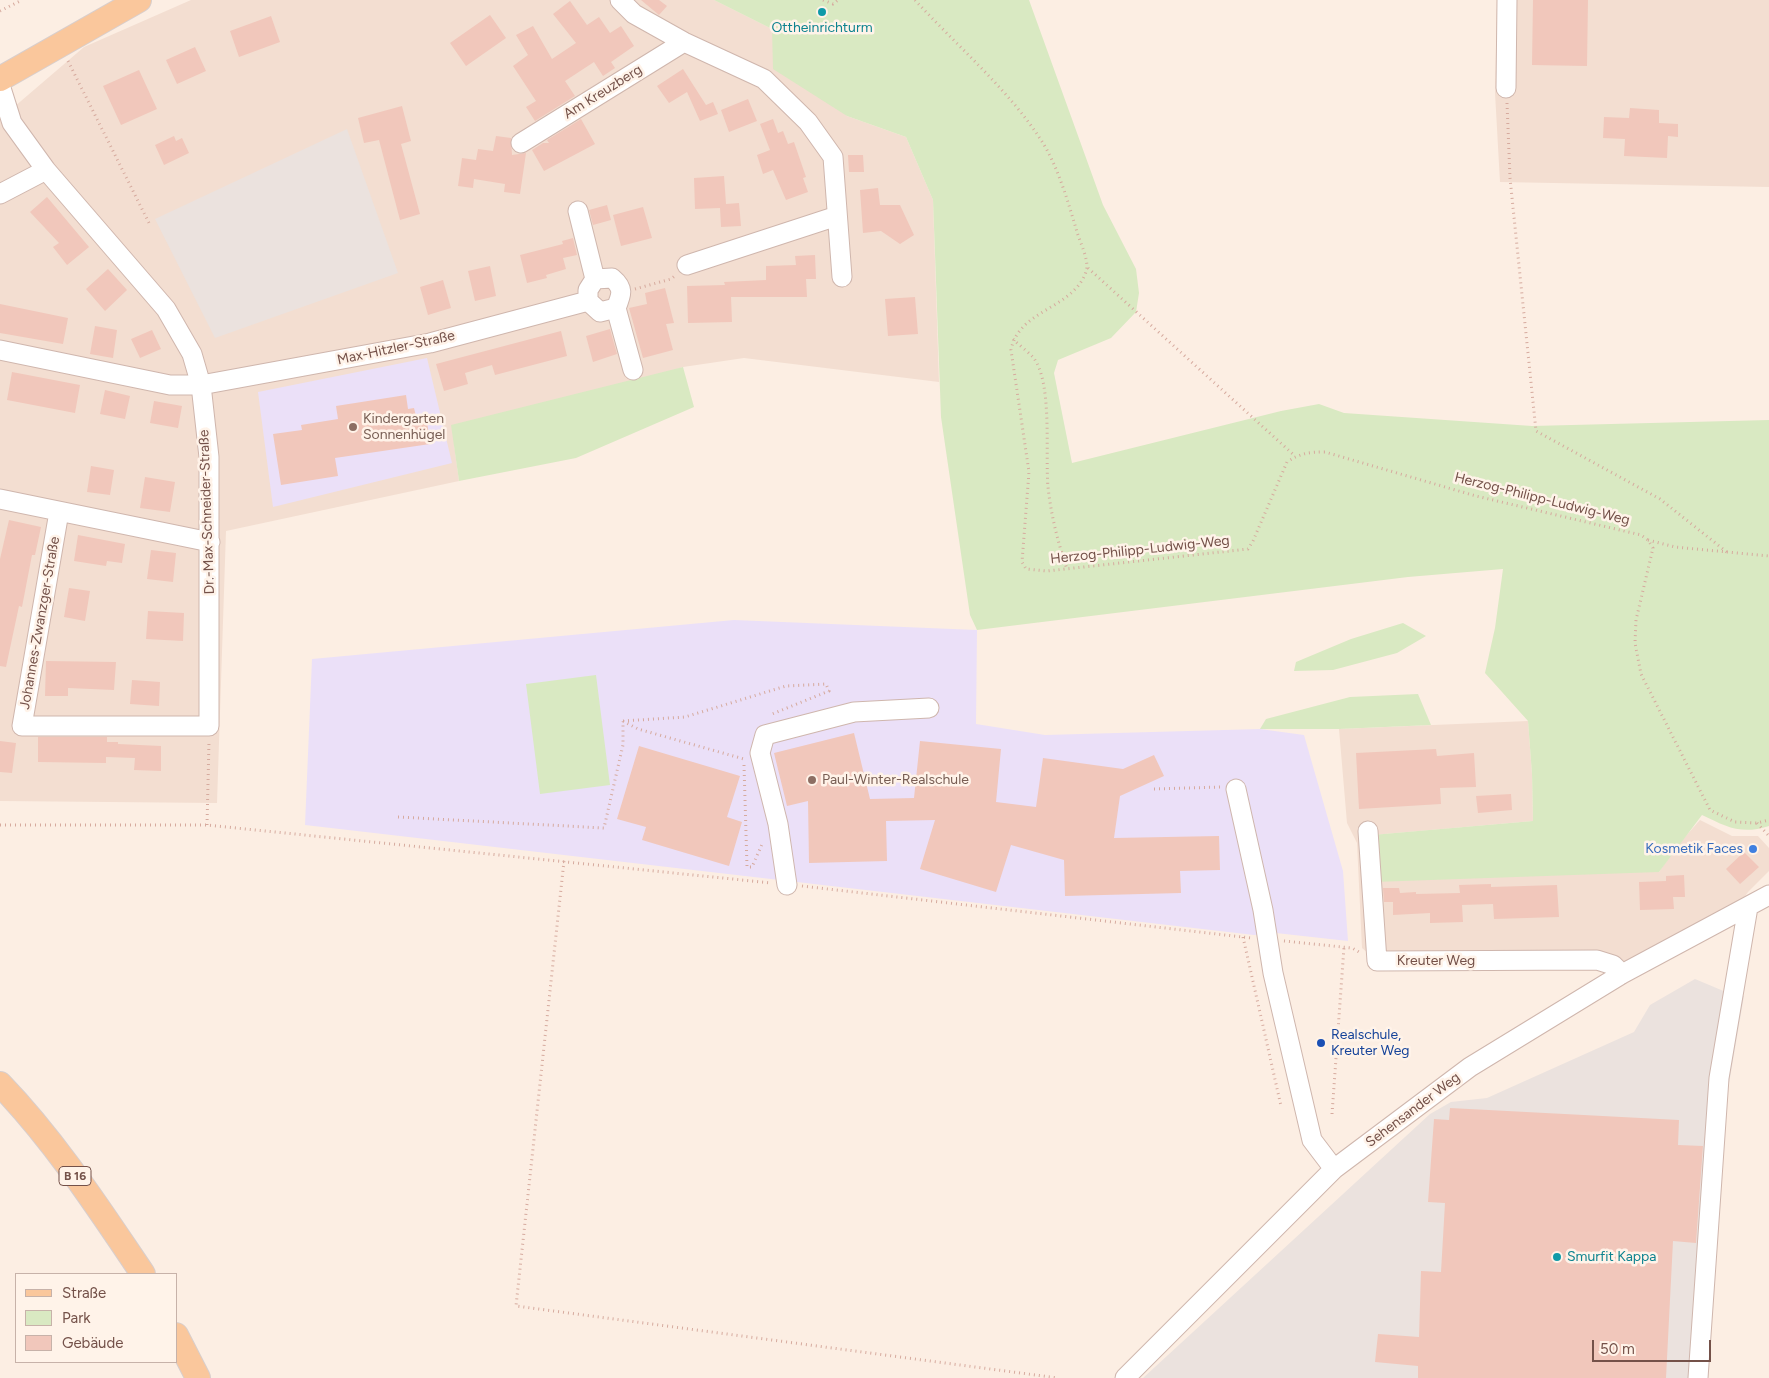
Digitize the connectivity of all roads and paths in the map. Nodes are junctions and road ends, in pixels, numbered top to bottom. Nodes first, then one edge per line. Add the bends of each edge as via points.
1 (22, 0) edge
2 (138, 0) edge
3 (620, 0) edge
4 (823, 0) edge
5 (838, 0) edge
6 (915, 0) edge
7 (1508, 0) edge
8 (0, 11) edge
9 (684, 42) junction
10 (60, 45) junction
11 (0, 79) edge
12 (0, 86) edge
13 (1506, 88) joint
14 (521, 143) dead end
15 (46, 170) junction
16 (0, 194) edge
17 (578, 211) dead end
18 (837, 216) junction
19 (149, 223) dead end
20 (687, 265) joint
21 (1088, 268) junction
22 (842, 277) dead end
23 (596, 279) junction
24 (620, 300) junction
25 (588, 301) junction
26 (1013, 339) junction
27 (0, 350) edge
28 (633, 370) dead end
29 (201, 386) junction
30 (1295, 456) junction
31 (0, 499) edge
32 (59, 512) junction
33 (1648, 540) junction
34 (210, 542) junction
35 (1728, 553) junction
36 (1769, 556) edge
37 (1067, 569) junction
38 (930, 708) dead end
39 (763, 718) dead end
40 (623, 721) junction
41 (209, 726) junction
42 (747, 750) dead end
43 (744, 759) junction
44 (1236, 789) joint
45 (1154, 790) dead end
46 (398, 817) dead end
47 (1769, 820) edge
48 (1756, 823) junction
49 (778, 824) junction
50 (0, 825) edge
51 (1368, 831) dead end
52 (1769, 836) edge
53 (564, 861) dead end
54 (787, 885) dead end
55 (1769, 895) edge
56 (1748, 907) junction
57 (1243, 937) dead end
58 (1344, 947) dead end
59 (1622, 974) junction
60 (1341, 985) junction
61 (1338, 989) dead end
62 (0, 1084) edge
63 (1281, 1106) dead end
64 (1332, 1114) dead end
65 (1334, 1169) junction
66 (142, 1273) edge
67 (178, 1339) edge
68 (1130, 1377) edge
69 (198, 1378) edge
70 (1058, 1378) edge
71 (1698, 1378) edge

1 - 8 path
2 - 10 main road
3 - 9 street via 634,14
4 - 5 path via 834,4
6 - 21 path via 1022,114 1042,142 1075,225
7 - 13 street
9 - 14 street, Am Kreuzberg
9 - 18 street via 764,79 808,122 833,157
10 - 11 main road
10 - 19 path
12 - 15 street, Dr.-Max-Schneider-Straße via 12,123
13 - 35 path via 1510,178 1536,431 1660,499
15 - 16 street
15 - 29 street, Dr.-Max-Schneider-Straße via 166,309 192,354
17 - 23 street
18 - 20 street
18 - 22 street
20 - 24 path via 671,279
21 - 26 path via 1076,290 1020,328
21 - 30 path
23 - 24 street via 612,278 620,285
23 - 25 street via 588,290
24 - 25 street via 600,312
24 - 28 street
25 - 29 street, Max-Hitzler-Straße via 430,343
26 - 37 path via 1033,358 1040,370 1047,424 1048,485 1059,545
26 - 37 path, Herzog-Philipp-Ludwig-Weg via 1011,350 1029,472 1022,562 1026,569 1032,571
27 - 29 street, Max-Hitzler-Straße via 170,385
29 - 34 street, Dr.-Max-Schneider-Straße via 209,456
30 - 33 path, Herzog-Philipp-Ludwig-Weg via 1325,452 1476,496 1641,535
30 - 37 path, Herzog-Philipp-Ludwig-Weg via 1287,462 1248,549
31 - 32 street
32 - 34 street
32 - 41 street, Johannes-Zwanzger-Straße via 22,726
33 - 35 path, Herzog-Philipp-Ludwig-Weg via 1675,548
33 - 48 path via 1652,548 1635,635 1641,674 1710,810 1735,822
34 - 41 street, Dr.-Max-Schneider-Straße
35 - 36 path, Herzog-Philipp-Ludwig-Weg
38 - 49 street via 854,712 765,735 760,752
39 - 40 path via 829,690 826,684 786,686 685,717
40 - 43 path
40 - 46 path via 623,745 604,828
41 - 50 path via 207,825
42 - 43 path
43 - 49 path via 748,867 752,867 769,826
44 - 45 path
44 - 65 street via 1312,1140
47 - 48 path
48 - 52 path
49 - 54 street
51 - 59 street, Kreuter Weg via 1377,961 1596,960 1613,965
53 - 70 path via 516,1306
55 - 56 street, Sehensander Weg
56 - 59 street, Sehensander Weg
56 - 71 street via 1720,1078
57 - 63 path
58 - 60 path
59 - 65 street, Sehensander Weg via 1470,1068
60 - 61 path
60 - 64 path
62 - 66 main road, B 16 via 88,1192
65 - 68 street, Sehensander Weg
67 - 69 main road

